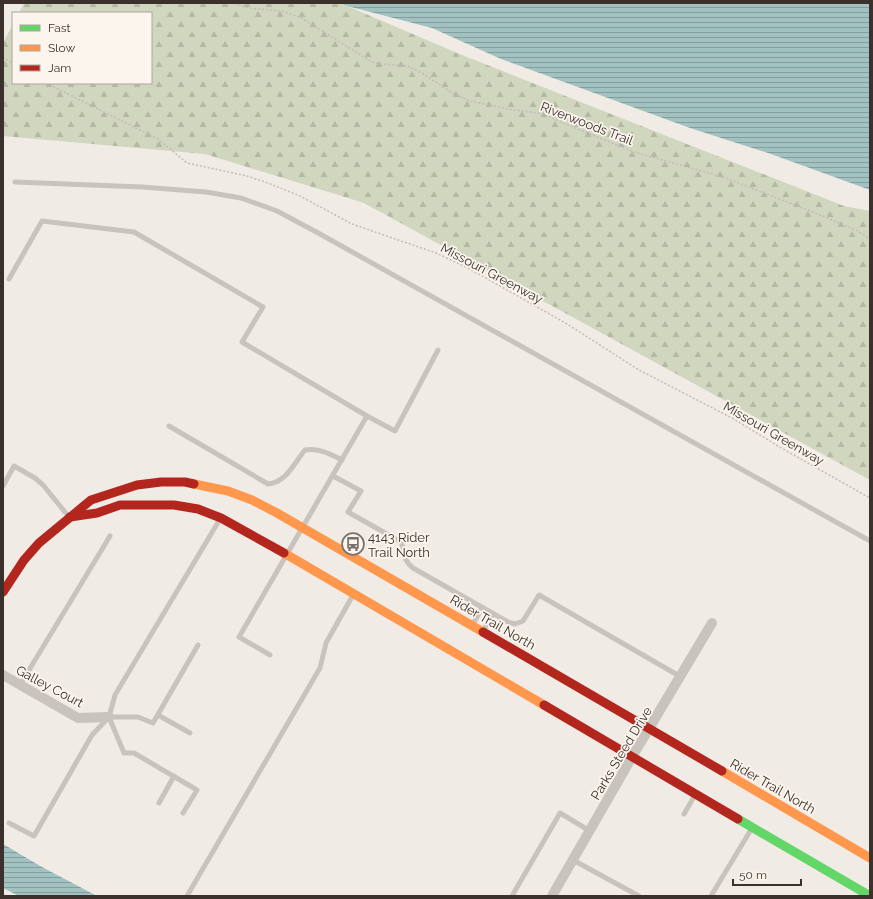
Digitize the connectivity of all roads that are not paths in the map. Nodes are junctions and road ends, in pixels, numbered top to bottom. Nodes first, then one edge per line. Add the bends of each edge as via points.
1 (15, 182) dead end
2 (8, 279) dead end
3 (438, 350) dead end
4 (367, 416) junction
5 (169, 426) dead end
6 (342, 460) junction
7 (333, 476) junction
8 (3, 486) edge
9 (70, 517) junction
10 (221, 518) junction
11 (302, 529) junction
12 (110, 536) dead end
13 (870, 541) edge
14 (286, 555) junction
15 (3, 592) edge
16 (353, 594) junction
17 (482, 608) junction
18 (493, 614) junction
19 (712, 623) dead end
20 (472, 625) junction
21 (483, 631) junction
22 (198, 645) dead end
23 (270, 655) dead end
24 (3, 675) edge
25 (681, 677) junction
26 (20, 685) junction
27 (158, 715) junction
28 (109, 717) junction
29 (650, 729) junction
30 (190, 733) dead end
31 (632, 757) junction
32 (174, 776) junction
33 (695, 794) junction
34 (159, 803) dead end
35 (183, 813) dead end
36 (684, 814) dead end
37 (9, 823) dead end
38 (752, 827) junction
39 (590, 831) junction
40 (870, 858) edge
41 (573, 860) junction
42 (186, 896) edge
43 (512, 896) edge
44 (552, 896) edge
45 (639, 896) edge
46 (711, 896) edge
47 (870, 896) edge

1 - 13 lane via 206,192 241,198 277,211
2 - 4 lane via 42,221 134,232 263,307 242,342
3 - 4 lane via 395,431
4 - 6 lane
5 - 6 lane via 268,484 285,476 305,450 326,452
6 - 7 lane
7 - 11 lane
7 - 17 lane via 361,491 348,512 401,542 405,560 413,568
8 - 9 lane via 14,466 35,478
9 - 10 street via 97,513 120,505 145,504 198,509
9 - 11 street, Rider Trail North via 91,500 137,485 185,482 228,491 252,500
9 - 15 street, Rider Trail North via 39,543 24,560
10 - 14 street
10 - 28 lane via 115,695
11 - 14 lane
11 - 20 street, Rider Trail North
12 - 26 lane
14 - 16 street
14 - 23 lane via 239,637
16 - 31 street
16 - 42 lane via 326,643 320,668
17 - 18 lane
17 - 20 lane
18 - 21 lane
18 - 25 lane via 515,624 523,621 539,595
19 - 25 street, Parks Steed Drive
20 - 21 street, Rider Trail North
21 - 29 street, Rider Trail North
22 - 27 lane
24 - 26 street, Galley Court
25 - 29 street, Parks Steed Drive
26 - 28 street, Galley Court via 78,718
27 - 28 lane via 153,723 138,717
27 - 30 lane
28 - 32 lane via 124,753 134,753
28 - 37 lane via 92,735 34,836
29 - 31 street, Parks Steed Drive
29 - 40 street, Rider Trail North
31 - 33 street
31 - 39 street, Parks Steed Drive
32 - 34 lane
32 - 35 lane via 197,790
33 - 36 lane
33 - 38 street
38 - 46 lane
38 - 47 street
39 - 41 street, Parks Steed Drive
39 - 43 lane via 560,813
41 - 44 street, Parks Steed Drive
41 - 45 lane

